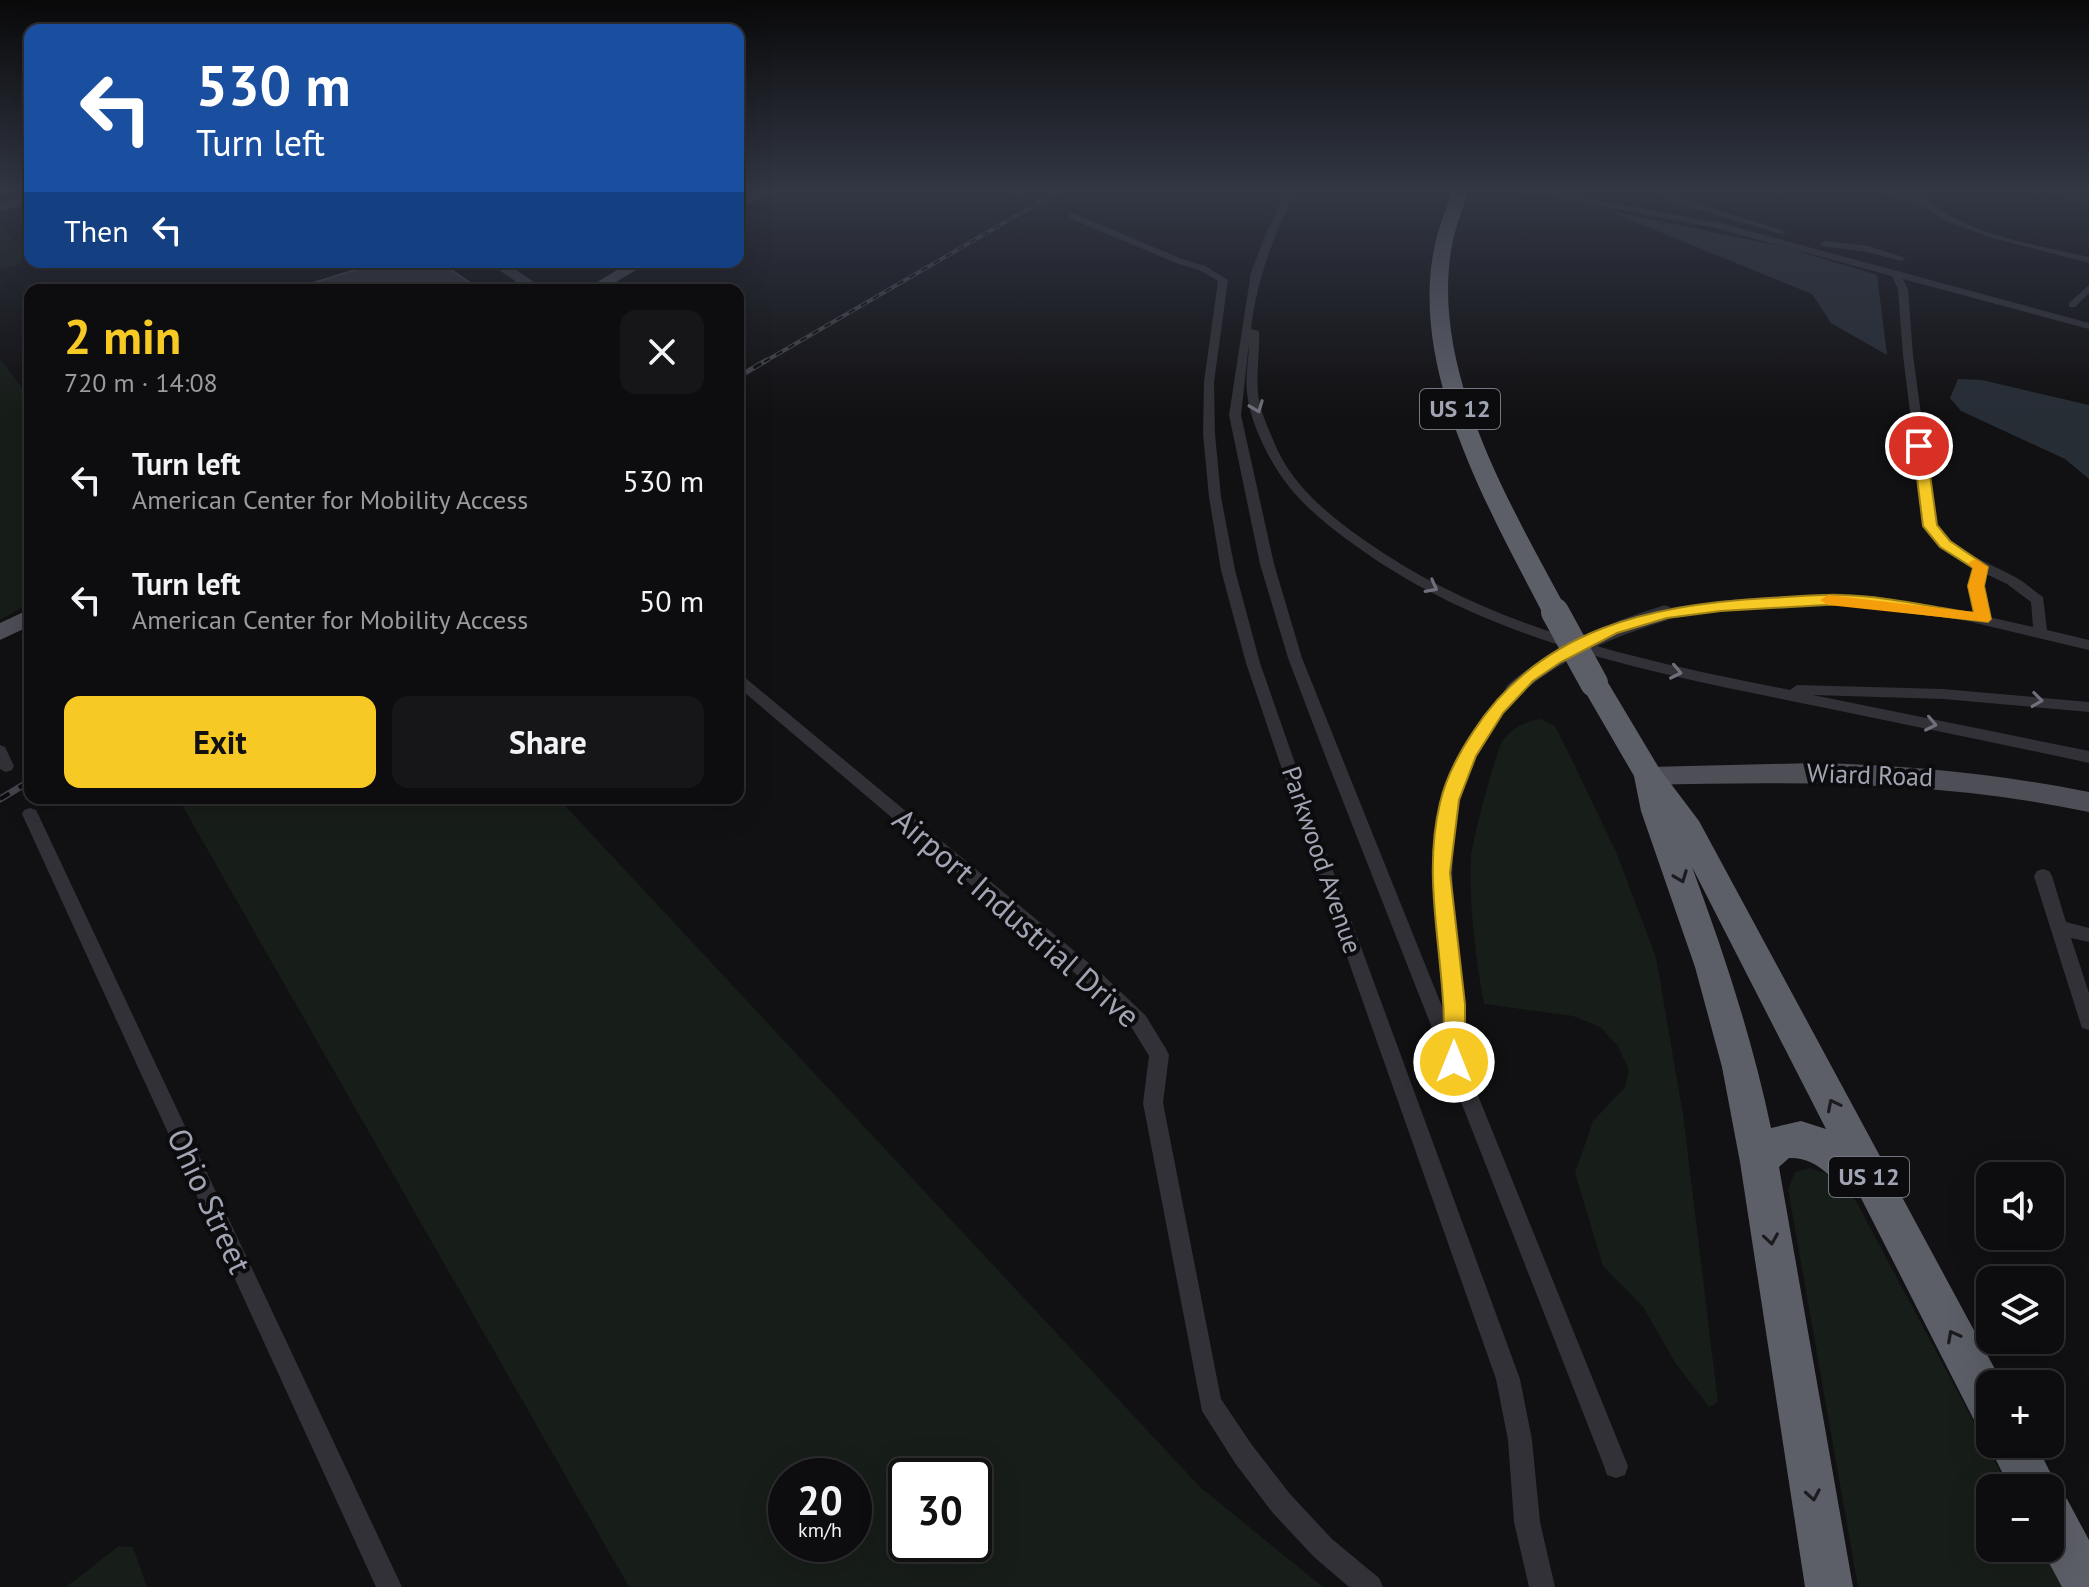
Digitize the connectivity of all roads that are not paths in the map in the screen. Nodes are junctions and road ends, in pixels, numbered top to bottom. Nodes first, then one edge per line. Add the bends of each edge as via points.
1 (1196, 266) edge
2 (1258, 266) edge
3 (1267, 266) edge
4 (1441, 266) edge
5 (1872, 266) edge
6 (504, 268) edge
7 (630, 268) edge
8 (1895, 272) junction
9 (529, 284) edge
10 (602, 284) edge
11 (2089, 288) edge
12 (2072, 305) dead end
13 (2089, 326) edge
14 (1981, 567) junction
15 (24, 619) edge
16 (1983, 619) junction
17 (0, 633) edge
18 (2040, 633) junction
19 (2089, 645) edge
20 (744, 684) edge
21 (1764, 690) junction
22 (2089, 707) edge
23 (2089, 757) edge
24 (1649, 776) junction
25 (2089, 802) edge
26 (30, 814) dead end
27 (2043, 876) dead end
28 (2060, 928) junction
29 (2089, 935) edge
30 (2089, 1022) edge
31 (1454, 1062) junction
32 (1759, 1162) junction
33 (1892, 1223) junction
34 (1976, 1378) edge
35 (1616, 1466) dead end
36 (2064, 1542) edge
37 (389, 1587) edge
38 (1370, 1587) edge
39 (1542, 1587) edge
40 (1829, 1587) edge
41 (2088, 1587) edge

1 - 39 street, Parkwood Avenue via 1223,280 1209,382 1209,434 1228,570 1253,663 1309,828 1508,1379 1527,1522
2 - 31 street via 1235,415 1267,564 1295,658
3 -> 21 street via 1254,330 1252,395 1273,453 1320,512 1397,568 1477,611 1637,664
4 - 24 highway, US 12 / US 12, bridge via 1446,353 1468,431 1497,503
5 - 8 street
6 - 9 street
7 - 10 main road
8 - 13 street
8 - 14 street via 1903,289 1930,526 1945,544
11 - 12 street
14 - 16 street via 1976,586
14 - 18 street via 2038,600
15 - 17 main road
16 - 18 street
16 - 31 street, bridge via 1843,599 1665,613 1590,640 1513,690 1473,744 1447,814 1441,873
18 - 19 street
20 - 38 street, Airport Industrial Drive via 1139,1022 1159,1055 1153,1103 1210,1403 1265,1484 1308,1532
21 -> 22 street via 1996,695
21 -> 23 street
24 - 25 main road, Wiard Road via 1874,772 1966,780
24 -> 32 highway, US 12 / US 12 via 1656,811 1727,1015
33 -> 24 highway, US 12 / US 12 via 1688,829
26 - 37 street, Ohio Street
27 - 28 street
28 - 29 street
28 - 30 street
31 - 35 street
32 - 33 highway via 1786,1140 1813,1142 1856,1172
32 -> 40 highway, US 12 / US 12
34 -> 33 highway, US 12 / US 12
36 - 41 highway

